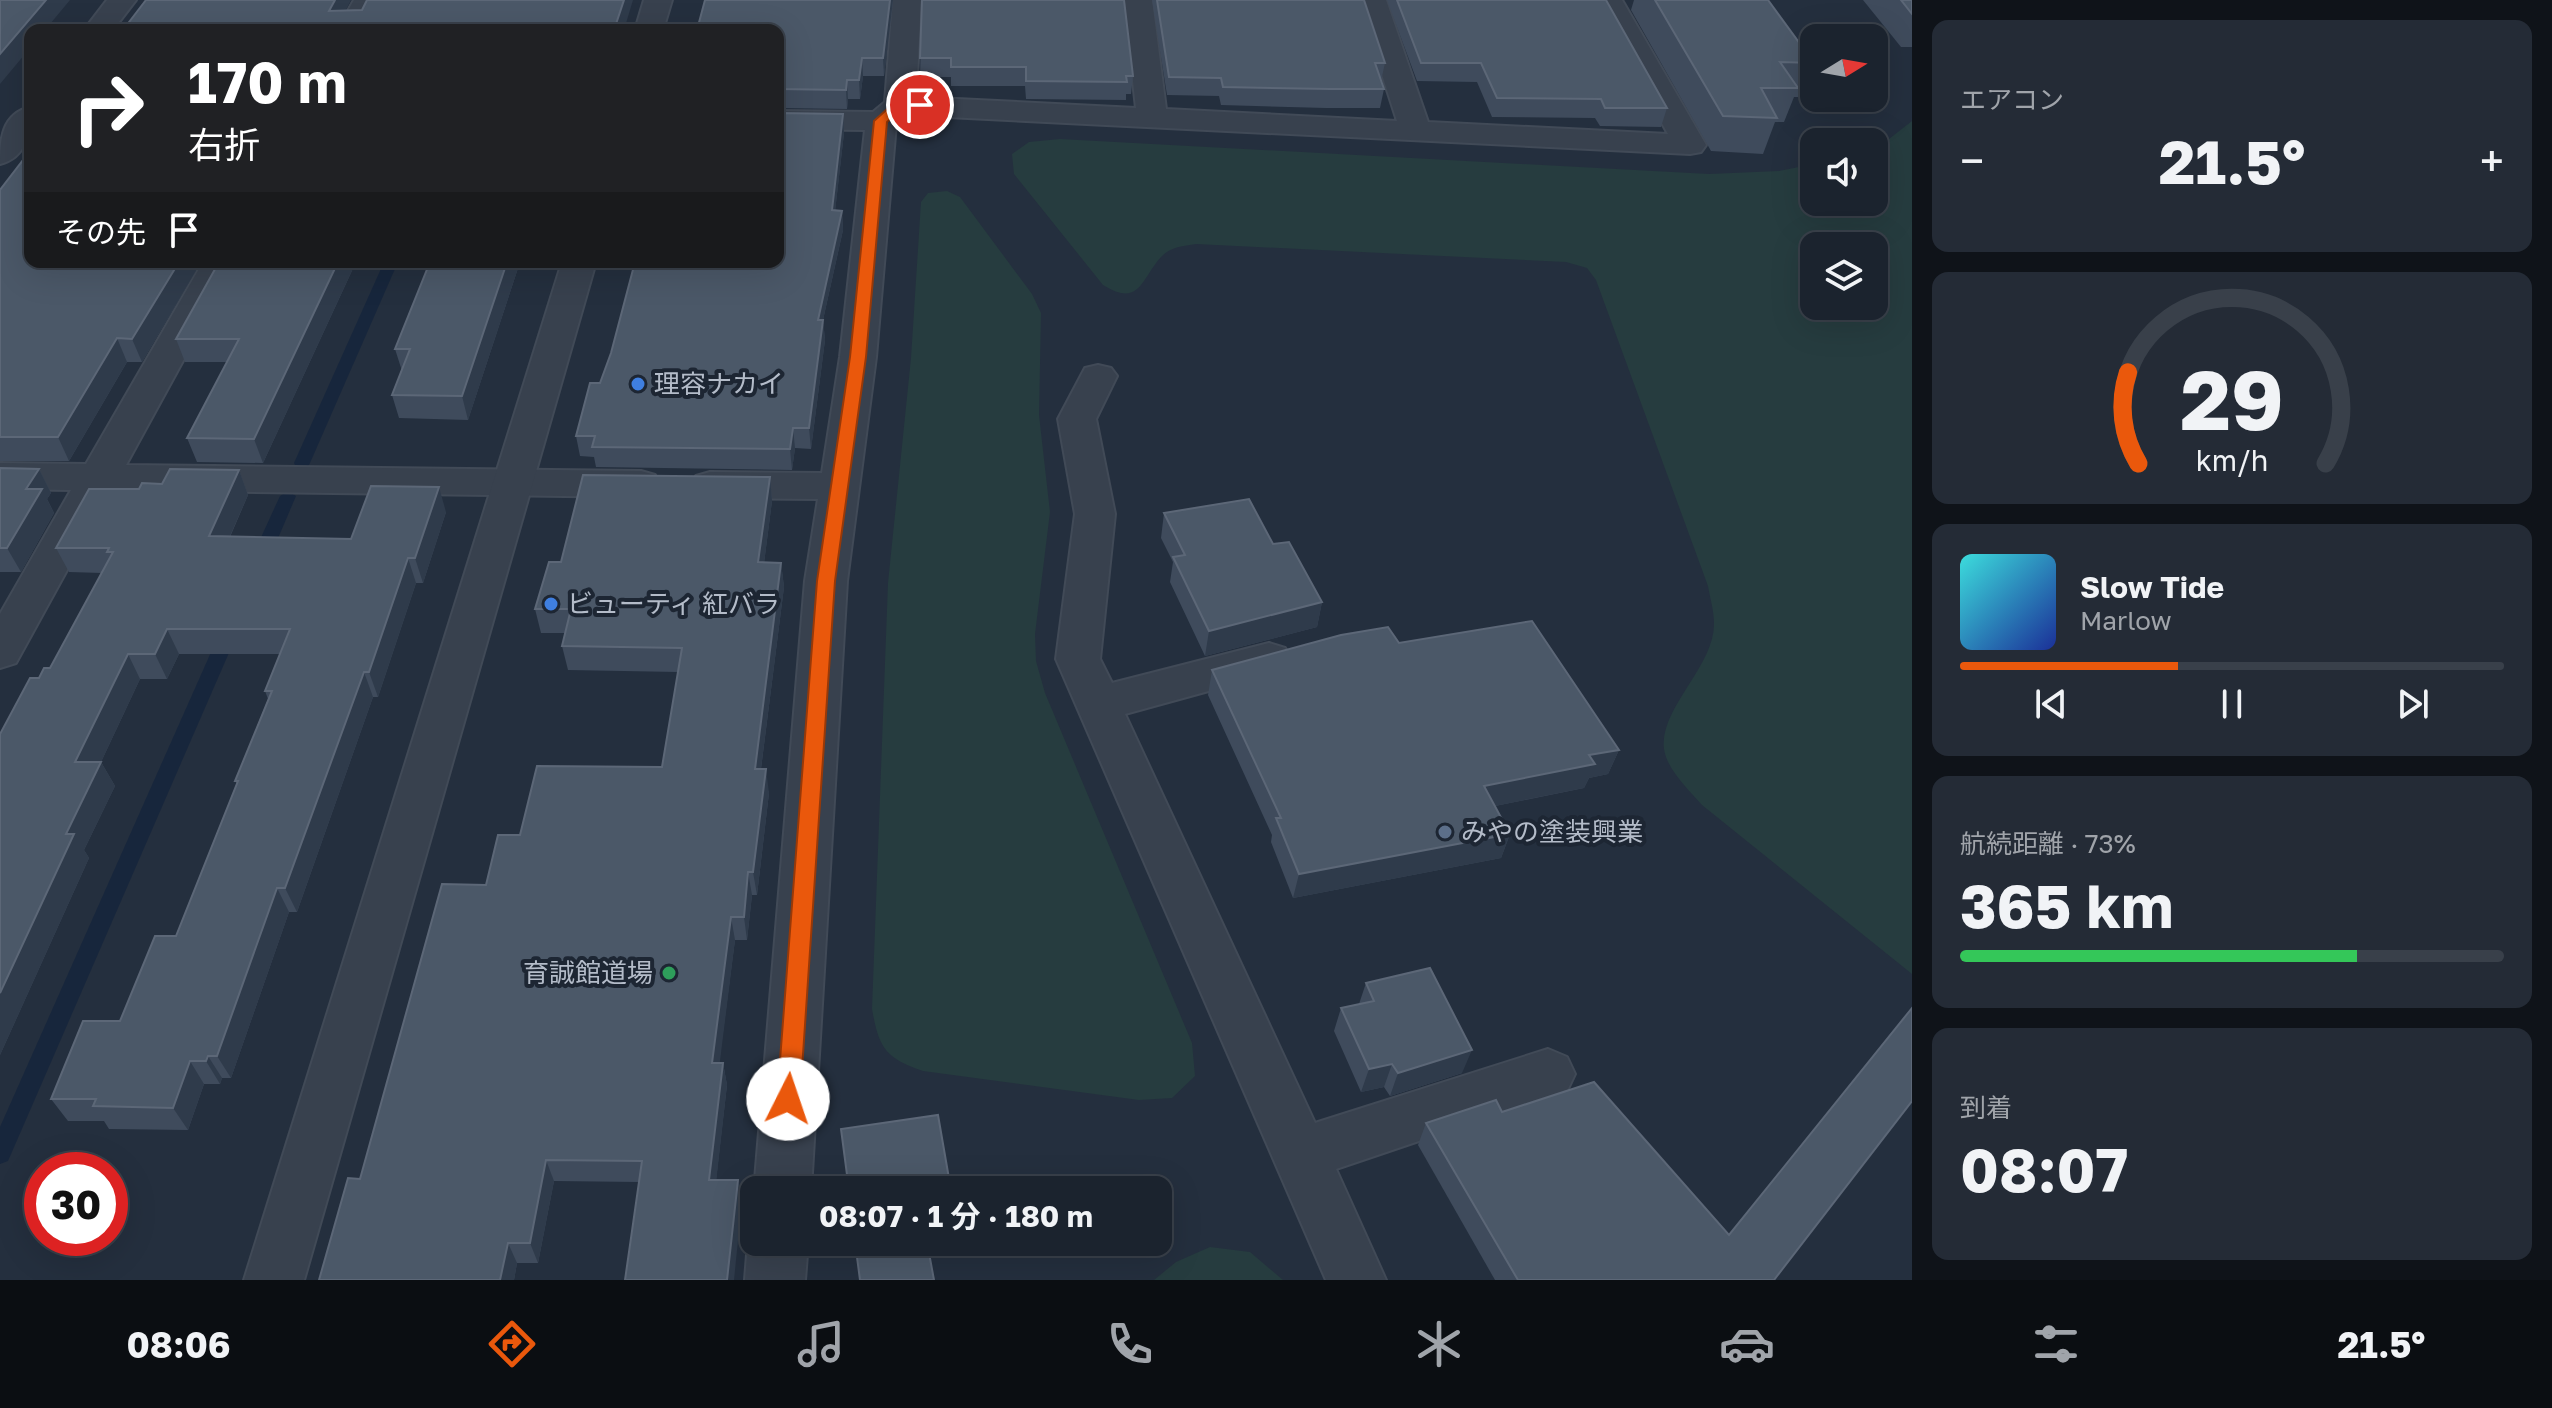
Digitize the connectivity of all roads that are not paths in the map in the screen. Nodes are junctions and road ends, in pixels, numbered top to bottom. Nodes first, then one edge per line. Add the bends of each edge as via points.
1 (122, 0) edge
2 (368, 0) edge
3 (658, 0) edge
4 (907, 0) edge
5 (1138, 0) edge
6 (1372, 0) edge
7 (1608, 0) edge
8 (103, 24) edge
9 (354, 24) edge
10 (651, 24) edge
11 (890, 113) junction
12 (1152, 116) junction
13 (784, 120) edge
14 (24, 124) edge
15 (1415, 130) junction
16 (0, 154) edge
17 (217, 268) edge
18 (577, 268) edge
19 (1098, 376) dead end
20 (0, 476) edge
21 (99, 477) junction
22 (514, 482) junction
23 (839, 486) junction
24 (1311, 648) edge
25 (0, 652) edge
26 (1098, 704) junction
27 (1548, 1074) dead end
28 (1299, 1155) junction
29 (783, 1176) edge
30 (777, 1256) edge
31 (274, 1280) edge
32 (775, 1280) edge
33 (1356, 1280) edge

1 - 8 street
2 - 9 street
3 - 10 street
4 - 11 street
5 - 12 street
6 - 15 street
7 - 15 street via 1690,145
11 - 12 street
11 - 13 street
11 - 23 street
12 - 15 street
14 - 16 street
17 - 21 street
18 - 22 street
19 - 26 street via 1077,419 1095,514 1078,659
20 - 21 street
21 - 22 street
21 - 25 street
22 - 23 street
22 - 31 street
23 - 29 street via 826,581
24 - 26 street
26 - 28 street
27 - 28 street
28 - 33 street
30 - 32 street

